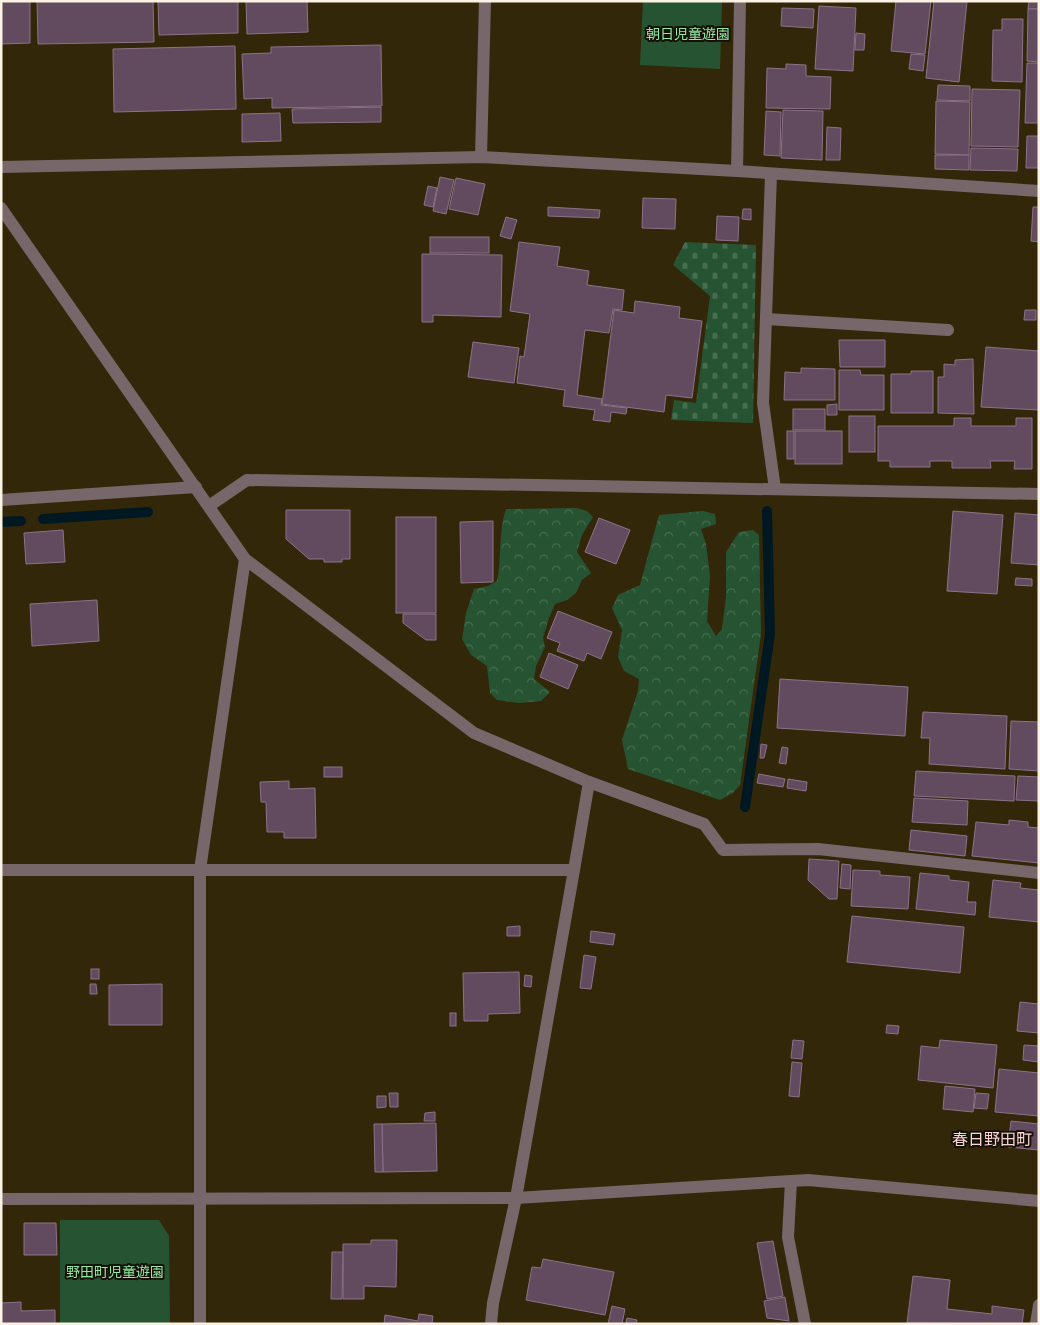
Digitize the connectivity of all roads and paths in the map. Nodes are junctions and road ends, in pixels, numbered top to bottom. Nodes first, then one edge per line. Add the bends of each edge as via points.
1 (485, 1) edge
2 (740, 1) edge
3 (481, 157) junction
4 (1, 167) edge
5 (737, 171) junction
6 (771, 174) junction
7 (1039, 191) edge
8 (1, 208) edge
9 (766, 319) junction
10 (948, 330) dead end
11 (196, 487) junction
12 (775, 489) junction
13 (1039, 494) edge
14 (1, 500) edge
15 (209, 506) junction
16 (245, 559) junction
17 (589, 782) junction
18 (1, 870) edge
19 (200, 870) junction
20 (574, 870) junction
21 (1039, 873) edge
22 (791, 1181) junction
23 (1, 1198) edge
24 (516, 1198) junction
25 (200, 1199) junction
26 (1039, 1202) edge
27 (1039, 1306) edge
28 (200, 1324) edge
29 (491, 1324) edge
30 (805, 1324) edge
31 (1036, 1324) edge

1 - 3 street
2 - 5 street
3 - 4 street
3 - 5 street
5 - 6 street
6 - 7 street
6 - 9 street
8 - 11 street
9 - 10 street
9 - 12 street via 763,403
11 - 14 street
11 - 15 street
12 - 13 street
12 - 15 street via 247,480
15 - 16 street
16 - 17 street via 474,734
16 - 19 street
17 - 20 street
17 - 21 street via 704,824 723,850 818,849
18 - 19 street
19 - 20 street
19 - 25 street
20 - 24 street
22 - 24 street
22 - 26 street
22 - 30 street via 788,1237
23 - 25 street
24 - 25 street
24 - 29 street
25 - 28 street
27 - 31 street

